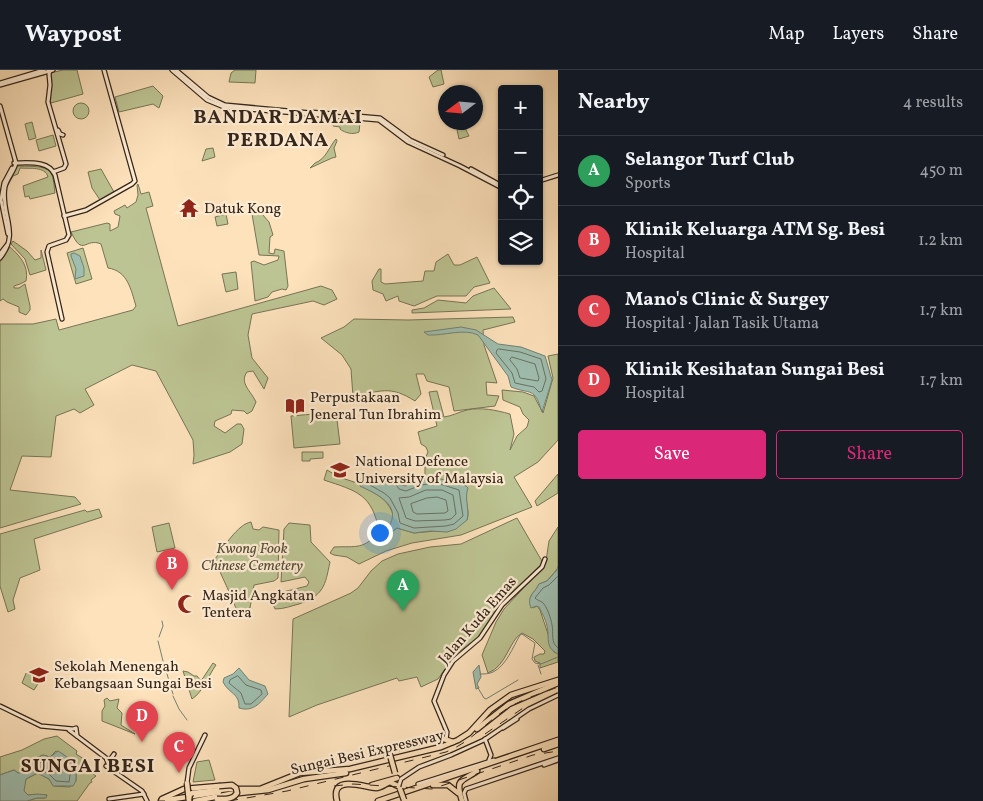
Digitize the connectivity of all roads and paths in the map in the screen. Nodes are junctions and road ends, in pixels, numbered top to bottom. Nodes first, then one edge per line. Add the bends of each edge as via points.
1 (104, 70) edge
2 (172, 70) edge
3 (176, 70) edge
4 (47, 72) edge
5 (0, 84) edge
6 (0, 106) edge
7 (334, 115) junction
8 (1, 116) edge
9 (384, 122) junction
10 (56, 128) junction
11 (61, 143) junction
12 (15, 163) junction
13 (54, 172) junction
14 (558, 174) edge
15 (543, 179) edge
16 (494, 184) junction
17 (498, 185) edge
18 (498, 186) edge
19 (498, 188) edge
20 (65, 215) junction
21 (0, 256) edge
22 (62, 319) dead end
23 (545, 559) dead end
24 (558, 682) edge
25 (558, 696) edge
26 (0, 706) edge
27 (68, 729) junction
28 (445, 729) junction
29 (206, 735) dead end
30 (77, 736) junction
31 (443, 738) junction
32 (487, 740) junction
33 (558, 740) edge
34 (454, 742) junction
35 (558, 744) edge
36 (541, 746) junction
37 (441, 747) junction
38 (518, 752) joint
39 (106, 758) junction
40 (499, 758) junction
41 (558, 759) edge
42 (486, 762) junction
43 (107, 764) junction
44 (477, 771) junction
45 (396, 775) junction
46 (188, 783) joint
47 (418, 784) joint
48 (433, 785) junction
49 (219, 786) junction
50 (399, 788) junction
51 (192, 790) junction
52 (241, 791) junction
53 (408, 791) junction
54 (143, 793) junction
55 (206, 799) junction
56 (110, 800) edge
57 (143, 801) edge
58 (147, 801) edge
59 (159, 801) edge
60 (171, 801) edge
61 (189, 801) edge
62 (195, 801) edge
63 (336, 801) edge
64 (378, 801) edge
65 (388, 801) edge
66 (403, 801) edge
67 (464, 801) edge

1 - 20 street via 135,181 91,208
2 - 7 street via 204,97 205,106 210,101 229,108 328,118
3 - 7 street via 208,97 225,105
4 - 5 street
4 - 10 street via 50,85 48,99
6 - 12 street
7 - 9 street
8 - 12 street
9 - 16 street via 408,142
9 - 17 street via 410,140
10 - 11 street
10 - 11 street via 63,135
11 - 13 street via 66,164
12 - 13 street via 43,166
12 - 21 street via 4,190 10,238
12 - 21 street via 2,189 5,218 2,223 6,226 8,239
13 - 20 street
14 - 15 street
16 - 18 street
16 - 19 street via 495,189
20 - 22 street via 66,238 48,244 45,252
23 - 28 street, Jalan Kuda Emas via 542,567 502,605 484,633 459,654 444,675 434,701
24 - 34 highway, Sungai Besi Expressway via 506,699 490,710 472,731
24 - 52 highway, Sungai Besi Expressway via 509,704 470,735 443,749 268,790
25 - 32 street via 535,705
26 - 27 street via 42,726
27 - 30 street
27 - 30 street via 76,728
28 - 31 street, Jalan Kuda Emas
28 - 31 street
29 - 46 street via 189,768
30 - 39 street
31 - 34 highway
31 - 37 highway
31 - 45 highway, bridge via 389,754
32 - 40 street via 493,755
32 - 42 street via 491,756
32 - 45 street
33 - 36 highway
34 - 37 highway, Sungai Besi Expressway
35 - 44 highway
36 - 38 highway
36 - 53 highway
37 - 52 highway, Sungai Besi Expressway via 349,769 300,773 260,789
38 - 40 street
39 - 43 street
39 - 43 street via 112,755
40 - 42 street
41 - 67 street via 466,789
42 - 47 street
43 - 54 street
44 - 48 highway
44 - 67 highway via 459,783 458,790
45 - 50 highway
45 - 63 highway via 389,781 373,785 345,783 336,789
46 - 51 highway, bridge
47 - 53 highway
48 - 65 highway
48 - 67 highway via 450,785
49 - 51 highway
49 - 55 highway, bridge via 232,785 237,793 230,798
49 - 59 highway via 184,789
50 - 63 highway via 390,782 378,788 345,784 337,791
50 - 66 highway, bridge
51 - 52 highway, Sungai Besi Expressway
51 - 59 highway, bridge
51 - 61 highway, bridge
52 - 55 highway, Sungai Besi Expressway
52 - 59 highway
52 - 60 highway
53 - 64 highway
54 - 56 street
54 - 57 street
54 - 58 street
55 - 62 highway, Sungai Besi Expressway

